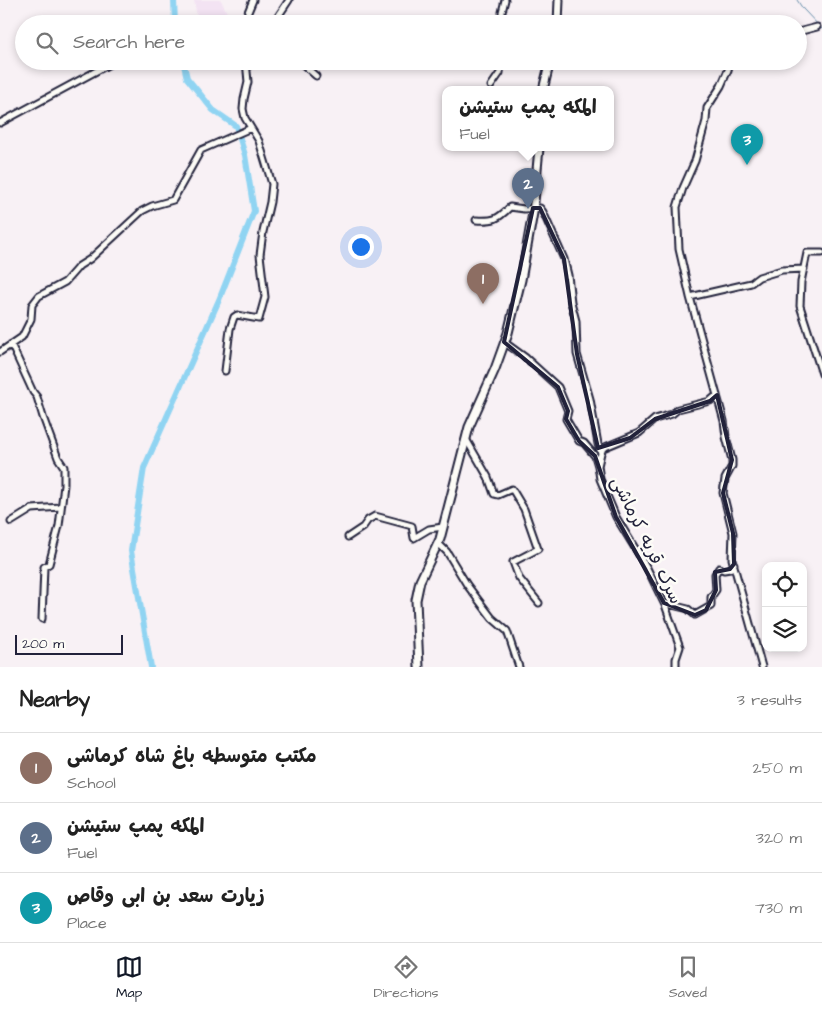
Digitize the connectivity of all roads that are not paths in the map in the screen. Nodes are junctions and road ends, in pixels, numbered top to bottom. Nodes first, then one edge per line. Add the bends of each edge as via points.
1 (253, 0) edge
2 (289, 0) edge
3 (505, 0) edge
4 (559, 0) edge
5 (247, 15) edge
6 (279, 15) edge
7 (502, 15) edge
8 (558, 15) edge
9 (817, 27) dead end
10 (807, 30) edge
11 (99, 70) edge
12 (247, 70) edge
13 (309, 70) edge
14 (500, 70) edge
15 (548, 70) edge
16 (728, 70) edge
17 (316, 76) dead end
18 (491, 86) dead end
19 (544, 86) edge
20 (0, 123) edge
21 (248, 129) junction
22 (539, 151) edge
23 (533, 208) junction
24 (476, 220) dead end
25 (822, 253) edge
26 (804, 269) junction
27 (690, 297) junction
28 (504, 342) junction
29 (11, 344) junction
30 (0, 352) edge
31 (225, 371) dead end
32 (822, 374) edge
33 (717, 395) junction
34 (466, 439) junction
35 (601, 453) junction
36 (598, 466) junction
37 (60, 507) junction
38 (10, 522) dead end
39 (443, 528) junction
40 (348, 537) dead end
41 (438, 543) junction
42 (734, 564) junction
43 (539, 603) dead end
44 (664, 603) junction
45 (42, 619) dead end
46 (419, 667) edge
47 (519, 667) edge
48 (676, 667) edge
49 (762, 667) edge

1 - 5 street
2 - 6 street
3 - 7 street
4 - 8 highway
9 - 10 street
11 - 20 street
12 - 21 street via 244,109
13 - 17 street
14 - 18 street
15 - 19 highway
16 - 27 street via 707,108 695,160 677,207 679,249
21 - 29 street via 201,150 173,200 142,212 65,282 39,296 32,304 28,326 22,337
21 - 31 street via 259,141 272,184 260,255 265,297 259,319 234,317
22 - 23 highway
23 - 24 street via 510,207 498,219
23 - 28 highway via 521,280
23 - 35 street via 540,208 543,212 564,259 576,321 577,354
25 - 26 street via 807,253
26 - 27 street via 782,270 751,283
26 - 32 street via 800,306
27 - 33 street
28 - 34 highway
28 - 36 street, سرک قریه کرماشی via 558,387 568,411 566,419 579,441 595,456
29 - 30 street
29 - 37 street via 37,397 42,417 64,467
33 - 35 street via 710,401 655,419 639,433 603,448
33 - 42 street via 732,460 723,493 733,534 731,550
34 - 39 highway
34 - 43 street via 494,494 512,490 524,510 538,550 512,562 519,578
35 - 36 street
36 - 44 street, سرک قریه کرماشی via 616,517
37 - 38 street via 32,509
37 - 45 street via 59,526 49,564 44,567
39 - 40 street via 429,529 414,538 412,526 375,516
39 - 41 highway
41 - 46 highway via 420,581 416,600
41 - 47 street via 492,618 507,631
42 - 44 street via 730,569 719,568 715,574 716,590 711,597 711,606 706,610 695,615 688,609
42 - 49 street
44 - 48 street, سرک قریه کرماشی via 680,648

